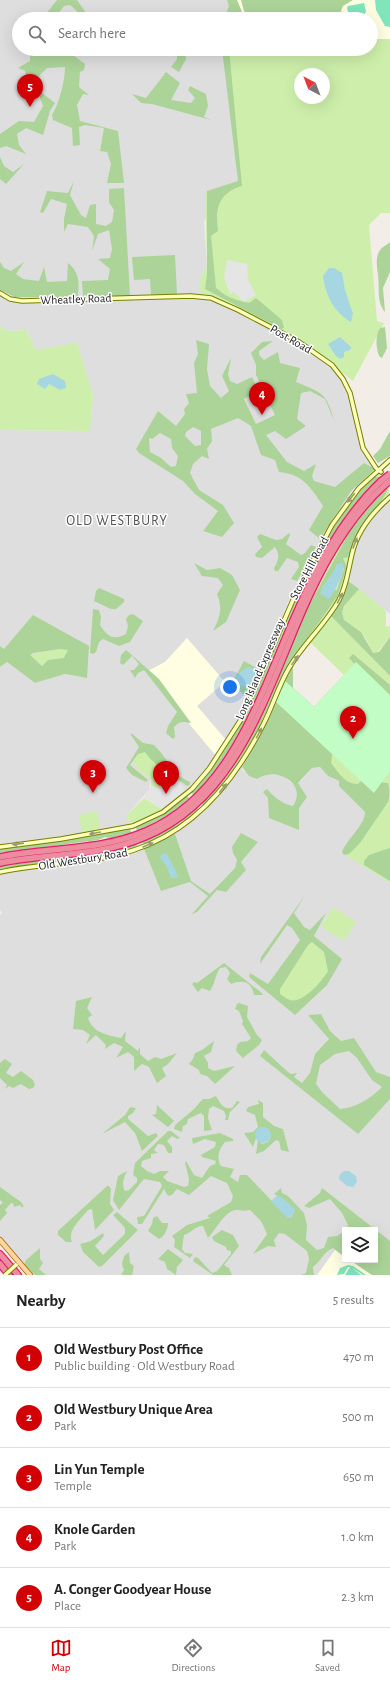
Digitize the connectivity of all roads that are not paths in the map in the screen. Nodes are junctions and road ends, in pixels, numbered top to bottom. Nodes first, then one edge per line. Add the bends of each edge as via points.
1 (0, 293) edge
2 (153, 297) joint
3 (390, 460) edge
4 (379, 470) junction
5 (390, 474) edge
6 (387, 483) edge
7 (390, 497) edge
8 (188, 793) joint
9 (0, 846) edge
10 (0, 857) edge
11 (0, 863) edge
12 (0, 872) edge
13 (0, 1240) edge
14 (0, 1254) edge
15 (0, 1264) edge
16 (17, 1264) junction
17 (5, 1275) edge
18 (9, 1275) edge
19 (18, 1275) edge
20 (30, 1275) edge

1 - 2 main road, Wheatley Road via 10,299 22,301
2 - 4 main road, Post Road via 201,296 220,301 299,342 327,360 348,387 360,440
3 - 4 main road, Store Hill Road
4 - 6 main road, Post Road
4 -> 8 main road, Store Hill Road via 351,497 326,536 293,599 242,718 209,768
5 - 6 highway, Long Island Expressway, bridge
6 - 10 highway, Long Island Expressway via 355,509 334,540 296,614 252,717 226,761 198,796 163,822 128,838 103,844
6 - 11 highway, Long Island Expressway via 358,513 334,550 305,606 254,726 231,764 202,799 167,826 126,844 102,850
12 -> 7 main road, Old Westbury Road via 105,858 130,852 167,836 203,810 226,785 250,750 289,668 340,598 360,531
8 -> 9 main road, Old Westbury Road via 160,814 130,827 55,840
13 - 16 main road
14 - 19 highway
15 - 18 highway
16 - 17 main road, bridge
16 - 20 main road

